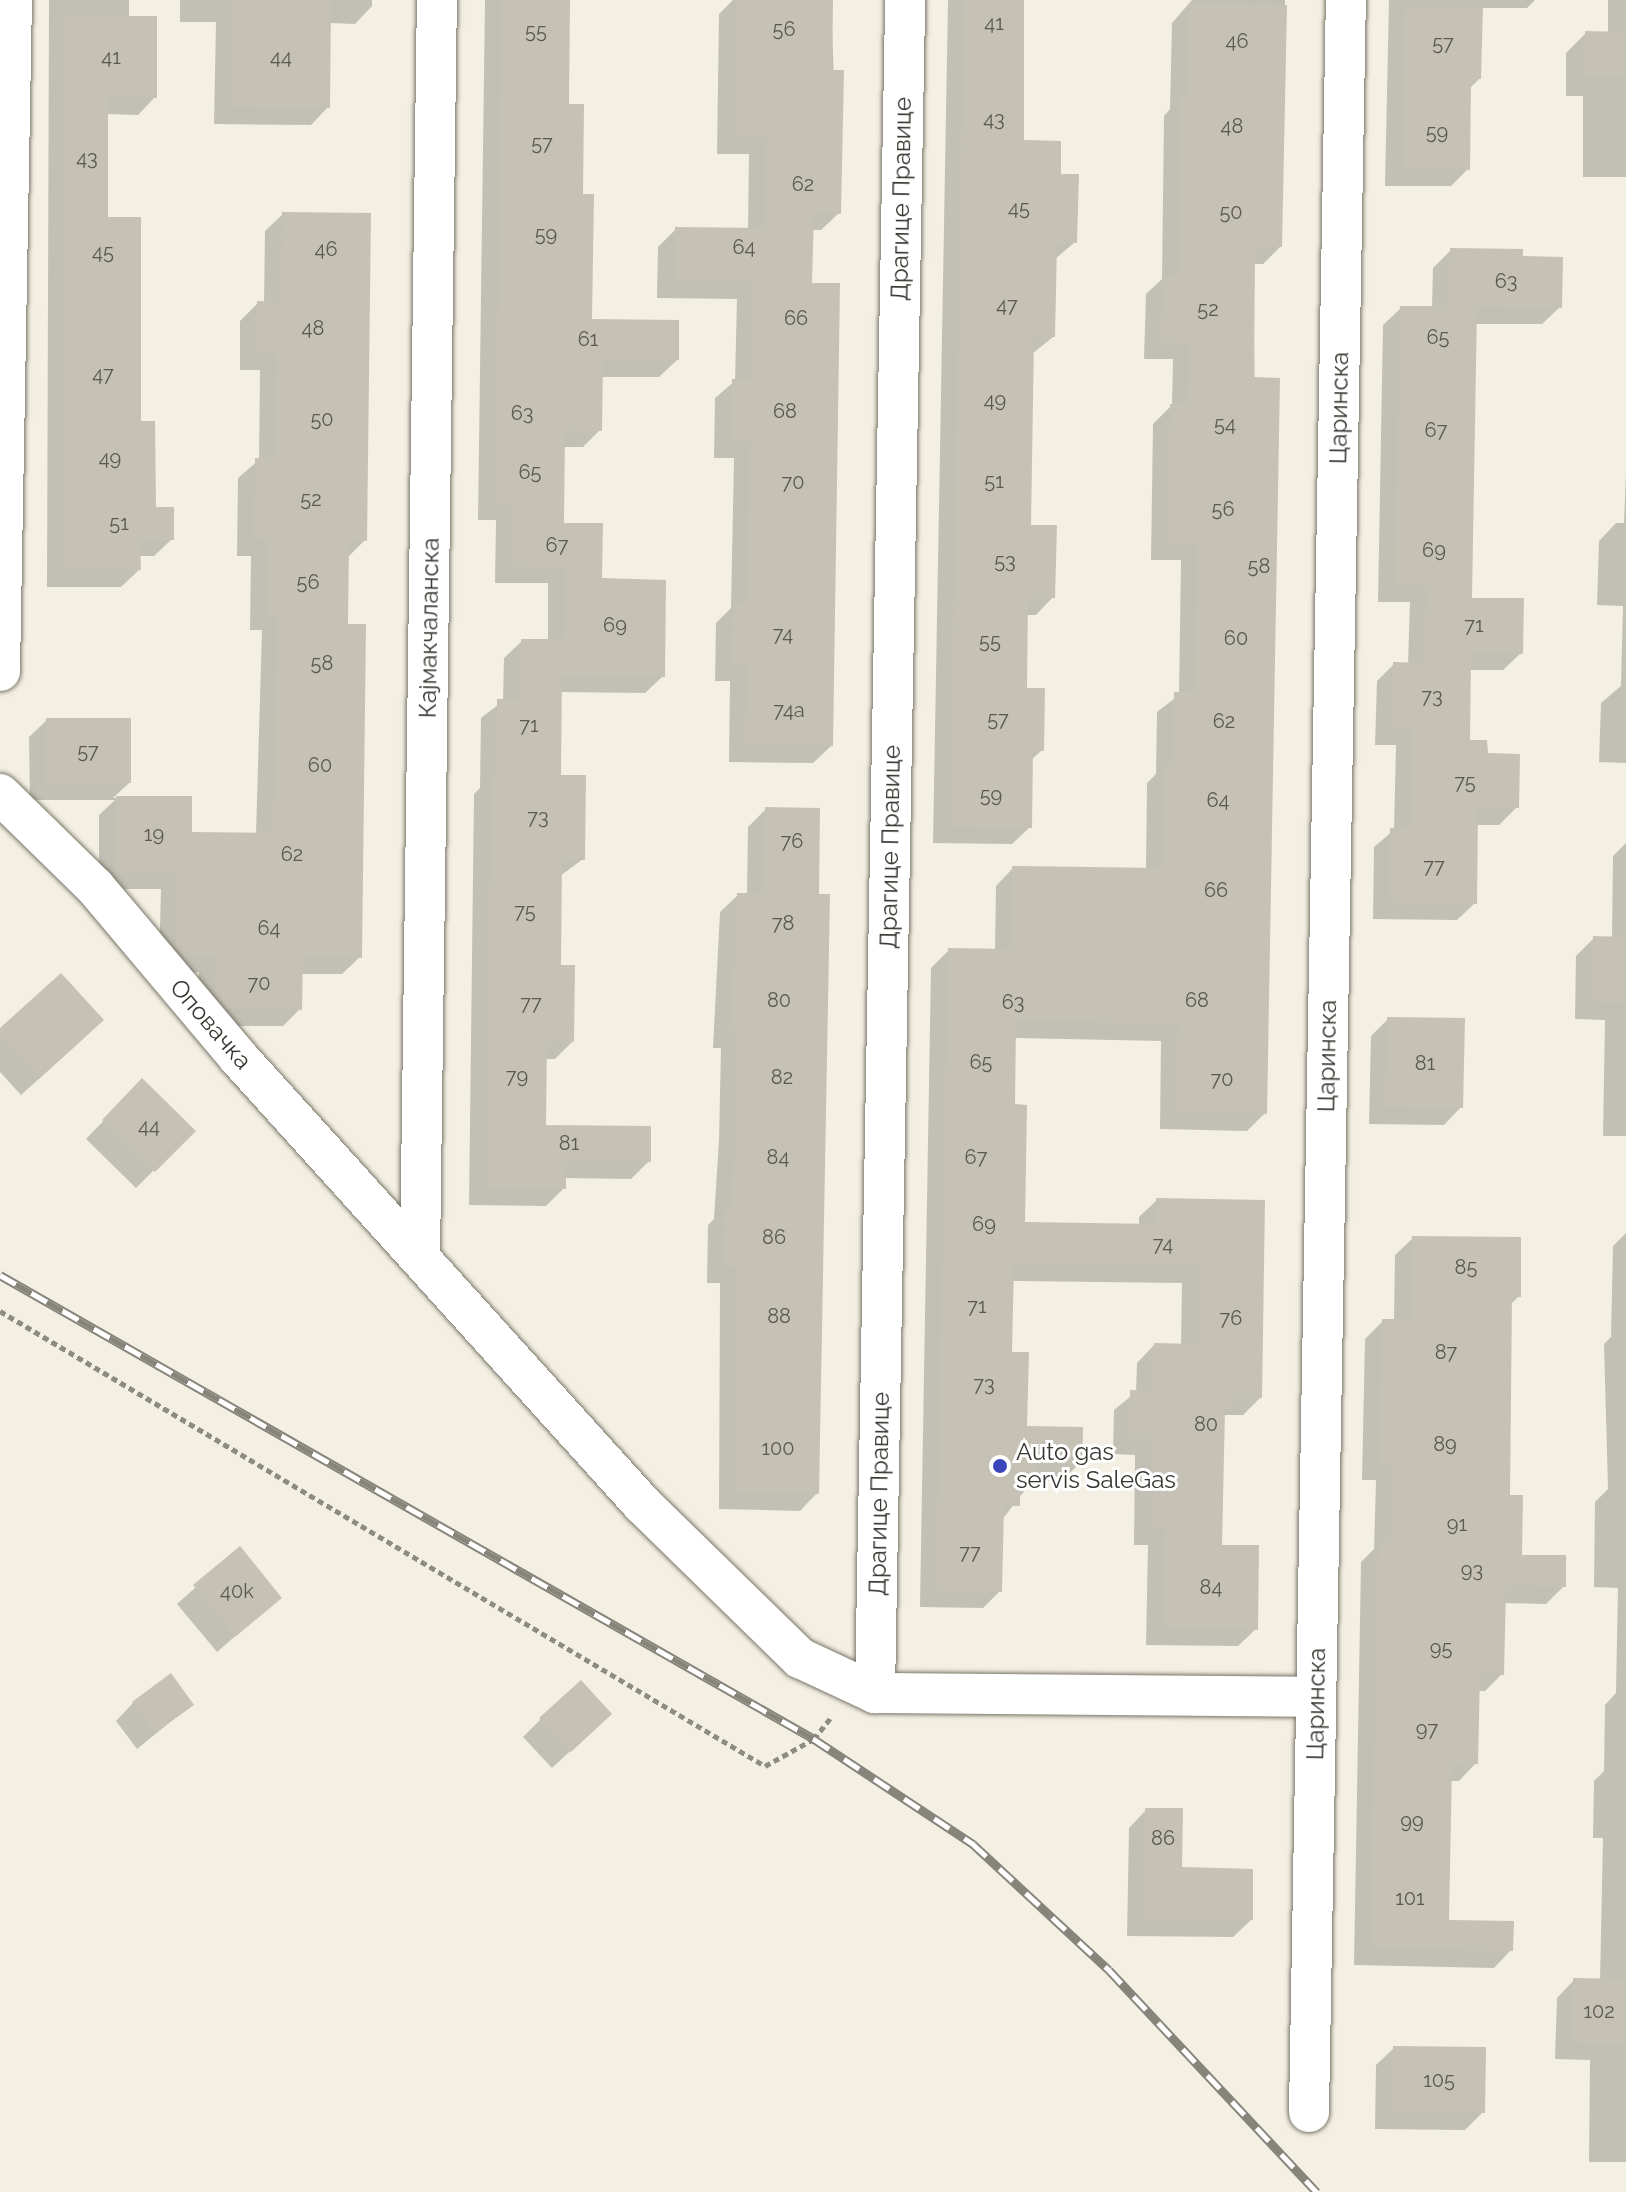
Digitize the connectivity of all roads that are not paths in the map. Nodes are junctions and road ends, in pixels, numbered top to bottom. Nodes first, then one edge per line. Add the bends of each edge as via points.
1 (12, 0) edge
2 (437, 0) edge
3 (905, 0) edge
4 (1346, 0) edge
5 (0, 671) edge
6 (0, 794) edge
7 (420, 1257) junction
8 (865, 1690) junction
9 (1316, 1697) junction
10 (1309, 2112) dead end

1 - 5 street
2 - 7 street, Кајмакчаланска
3 - 8 street, Драгице Правице
4 - 9 street, Царинска
6 - 7 street, Оповачка via 95,887 238,1057
7 - 8 street, Оповачка via 642,1504 741,1605 800,1658
8 - 9 street
9 - 10 street, Царинска

